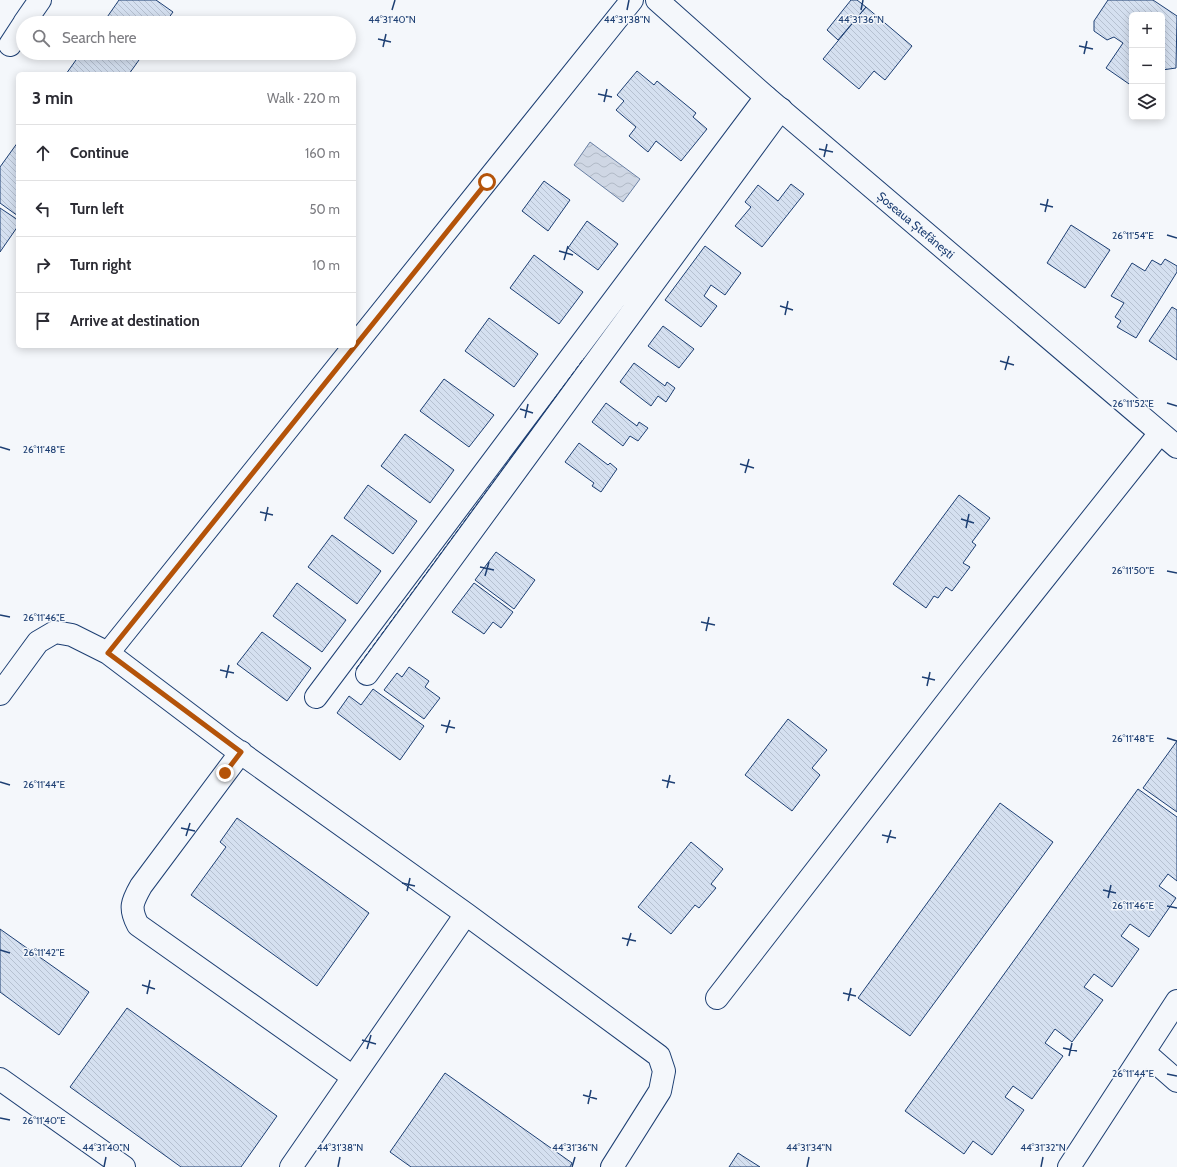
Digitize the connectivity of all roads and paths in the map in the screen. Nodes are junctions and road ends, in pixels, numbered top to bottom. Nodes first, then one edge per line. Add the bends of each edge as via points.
1 (40, 0) edge
2 (632, 0) edge
3 (657, 0) edge
4 (29, 16) edge
5 (16, 36) edge
6 (10, 45) dead end
7 (773, 103) junction
8 (356, 344) edge
9 (353, 348) edge
10 (1160, 433) junction
11 (1177, 447) edge
12 (108, 653) junction
13 (367, 674) dead end
14 (0, 694) edge
15 (316, 697) dead end
16 (241, 752) junction
17 (466, 914) junction
18 (717, 998) dead end
19 (1177, 1001) edge
20 (1144, 1052) junction
21 (353, 1077) junction
22 (0, 1079) edge
23 (1177, 1081) edge
24 (124, 1167) edge
25 (291, 1167) edge
26 (612, 1167) edge
27 (1070, 1167) edge

1 - 4 street
2 - 8 street
3 - 7 street, Șoseaua Ștefănești
5 - 6 street
7 - 10 street, Șoseaua Ștefănești
7 - 13 street
7 - 15 street
9 - 12 street
10 - 11 street, Șoseaua Ștefănești
10 - 18 street via 970,672
12 - 14 street via 72,635 55,632 38,642
12 - 16 street
16 - 17 street
16 - 21 street via 141,886 133,901 132,913 138,924
17 - 21 street
17 - 26 street via 658,1056 664,1071 660,1091
19 - 20 street
20 - 23 street
20 - 27 street
21 - 25 street
22 - 24 street

